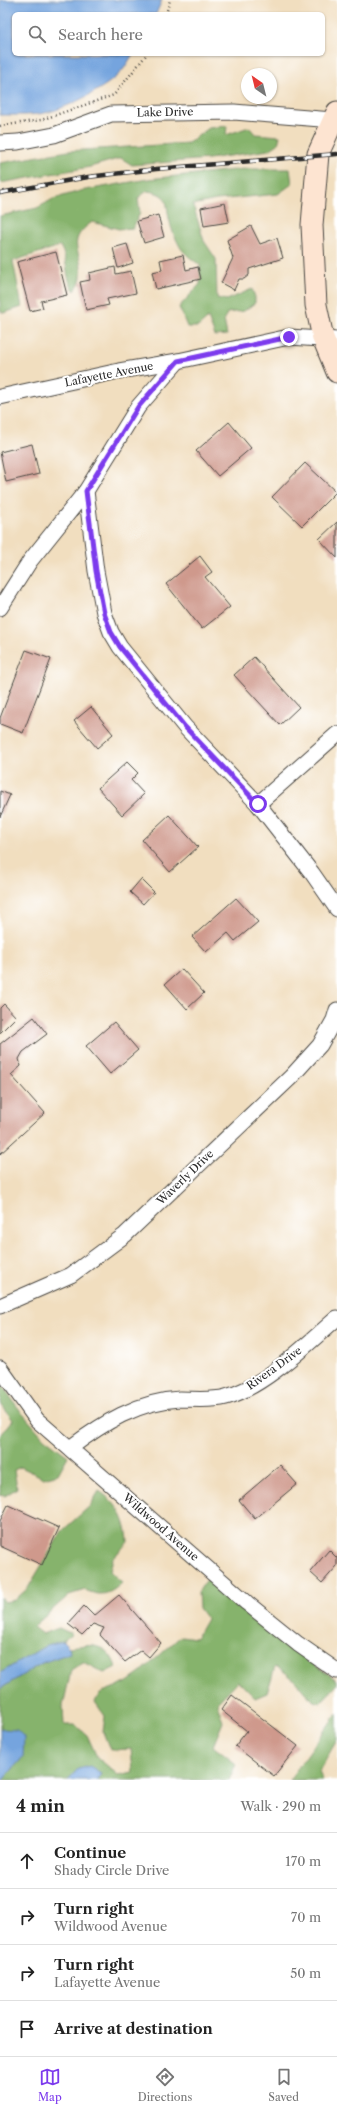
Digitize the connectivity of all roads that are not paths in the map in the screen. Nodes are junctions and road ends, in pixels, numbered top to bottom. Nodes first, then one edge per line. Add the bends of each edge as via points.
1 (335, 116) edge
2 (0, 143) edge
3 (330, 339) edge
4 (178, 361) junction
5 (337, 372) edge
6 (0, 397) edge
7 (86, 491) junction
8 (0, 608) edge
9 (337, 734) edge
10 (258, 804) junction
11 (337, 910) edge
12 (337, 1010) edge
13 (0, 1306) edge
14 (337, 1318) edge
15 (0, 1368) edge
16 (70, 1448) junction
17 (337, 1671) edge

1 - 2 street, Lake Drive via 234,112 111,114 54,135
1 - 3 street via 318,154 312,225 316,305
3 - 4 street, Lafayette Avenue via 289,337
3 - 5 street
4 - 6 street, Lafayette Avenue via 118,371
4 - 7 street via 138,407
7 - 8 street via 30,562
7 - 10 street via 96,571 104,613 111,632 120,647 185,727
9 - 10 street
10 - 11 street
12 - 13 street, Waverly Drive via 320,1045 291,1077 125,1234 71,1275
14 - 16 street, Rivera Drive via 246,1390 225,1397 204,1400 179,1399 129,1410 106,1422
15 - 16 street, Wildwood Avenue via 37,1420
16 - 17 street, Wildwood Avenue via 247,1603

